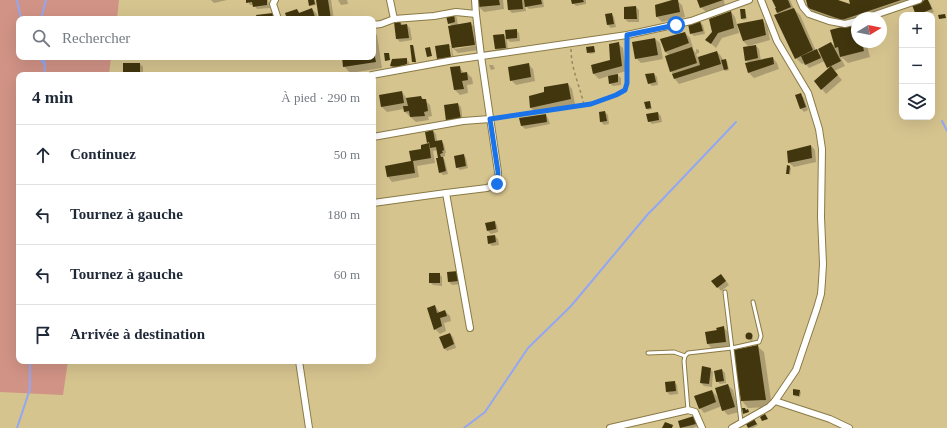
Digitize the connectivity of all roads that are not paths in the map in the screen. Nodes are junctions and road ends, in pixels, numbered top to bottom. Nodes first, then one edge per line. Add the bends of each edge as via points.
1 (275, 0) edge
2 (390, 0) edge
3 (475, 0) edge
4 (748, 0) edge
5 (761, 0) edge
6 (800, 0) edge
7 (916, 1) edge
8 (884, 12) edge
9 (476, 14) junction
10 (277, 16) edge
11 (394, 19) junction
12 (851, 22) edge
13 (376, 25) edge
14 (481, 56) junction
15 (376, 74) edge
16 (490, 119) junction
17 (376, 136) edge
18 (446, 193) junction
19 (376, 203) edge
20 (724, 292) dead end
21 (753, 302) dead end
22 (470, 328) dead end
23 (732, 348) junction
24 (648, 353) dead end
25 (685, 356) junction
26 (300, 364) edge
27 (775, 401) junction
28 (688, 410) junction
29 (742, 422) junction
30 (309, 428) edge
31 (610, 428) edge
32 (702, 428) edge
33 (732, 428) edge
34 (849, 428) edge

1 - 10 street via 273,4
2 - 11 street
3 - 9 street
4 - 14 street via 691,21 627,35
5 - 27 street via 777,40 808,93 822,149 821,294 796,370
6 - 12 street via 802,7 809,14 829,21
7 - 8 street
9 - 11 street via 456,12
9 - 14 street
11 - 13 street
14 - 15 street
14 - 16 street
16 - 17 street
16 - 18 street via 498,172 497,184 488,188
18 - 19 street
18 - 22 street
20 - 23 lane
21 - 23 lane via 761,336 759,342
23 - 25 lane via 688,353
23 - 29 lane
24 - 25 lane via 674,352
25 - 28 lane
26 - 30 street
27 - 29 street
27 - 34 street
28 - 31 street
28 - 32 street via 695,412
29 - 33 street

